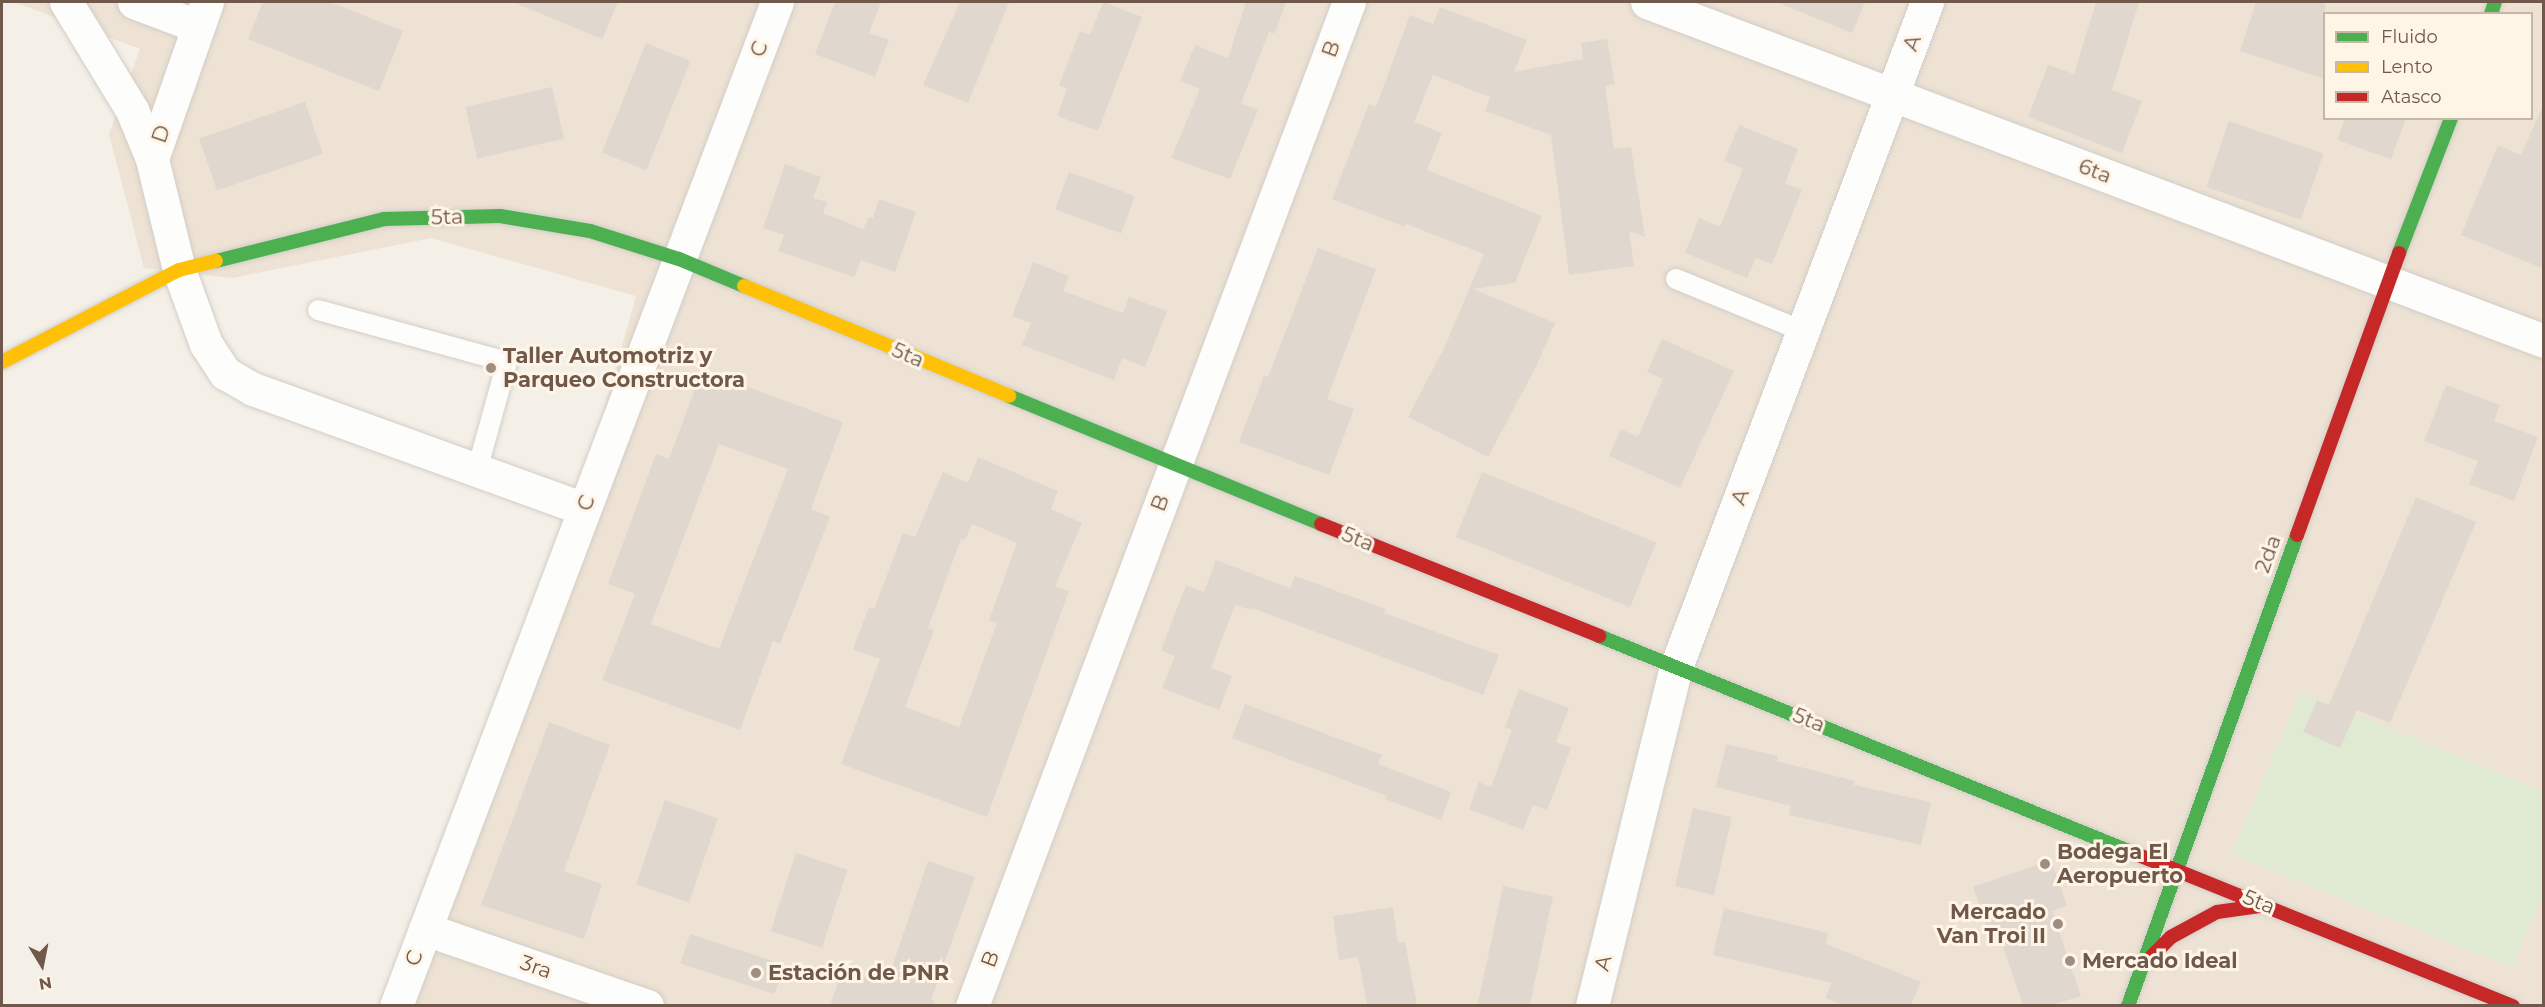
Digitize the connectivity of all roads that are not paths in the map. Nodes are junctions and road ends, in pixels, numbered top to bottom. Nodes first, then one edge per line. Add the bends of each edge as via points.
1 (66, 2) edge
2 (134, 2) edge
3 (777, 2) edge
4 (1349, 2) edge
5 (1647, 2) edge
6 (1927, 2) edge
7 (202, 14) edge
8 (1893, 95) junction
9 (2450, 120) edge
10 (152, 159) junction
11 (679, 259) junction
12 (179, 270) junction
13 (1676, 279) dead end
14 (2388, 282) junction
15 (318, 310) dead end
16 (1803, 331) junction
17 (2544, 341) edge
18 (2, 362) edge
19 (1175, 465) junction
20 (477, 470) junction
21 (584, 509) junction
22 (1676, 667) junction
23 (2177, 868) junction
24 (2267, 905) junction
25 (425, 929) junction
26 (2143, 965) junction
27 (396, 1005) edge
28 (647, 1005) edge
29 (972, 1005) edge
30 (1592, 1005) edge
31 (2128, 1005) edge
32 (2513, 1005) edge

1 - 10 street via 132,110
2 - 7 street
3 - 11 street, C
4 - 19 street, B
5 - 8 street, 6ta
6 - 8 street, A
7 - 10 street, D
8 - 14 street, 6ta
8 - 16 street, A
9 - 14 street, 2da
10 - 12 street, D
11 - 12 street, 5ta via 590,231 500,216 384,219
11 - 19 street, 5ta
11 - 21 street, C
12 - 18 street, 5ta
12 - 20 street, D via 206,344 225,373 253,389
13 - 16 lane
14 - 17 street, 6ta
14 - 23 street, 2da
15 - 20 lane via 507,362
16 - 22 street, A
19 - 22 street, 5ta
19 - 29 street, B
20 - 21 street, D
21 - 25 street, C
22 - 23 street, 5ta
22 - 30 street, A
23 - 24 street, 5ta
23 - 26 street, 2da
24 - 26 street via 2217,912 2171,937
24 - 32 street, 5ta
25 - 27 street, C
25 - 28 street, 3ra
26 - 31 street, 2da

